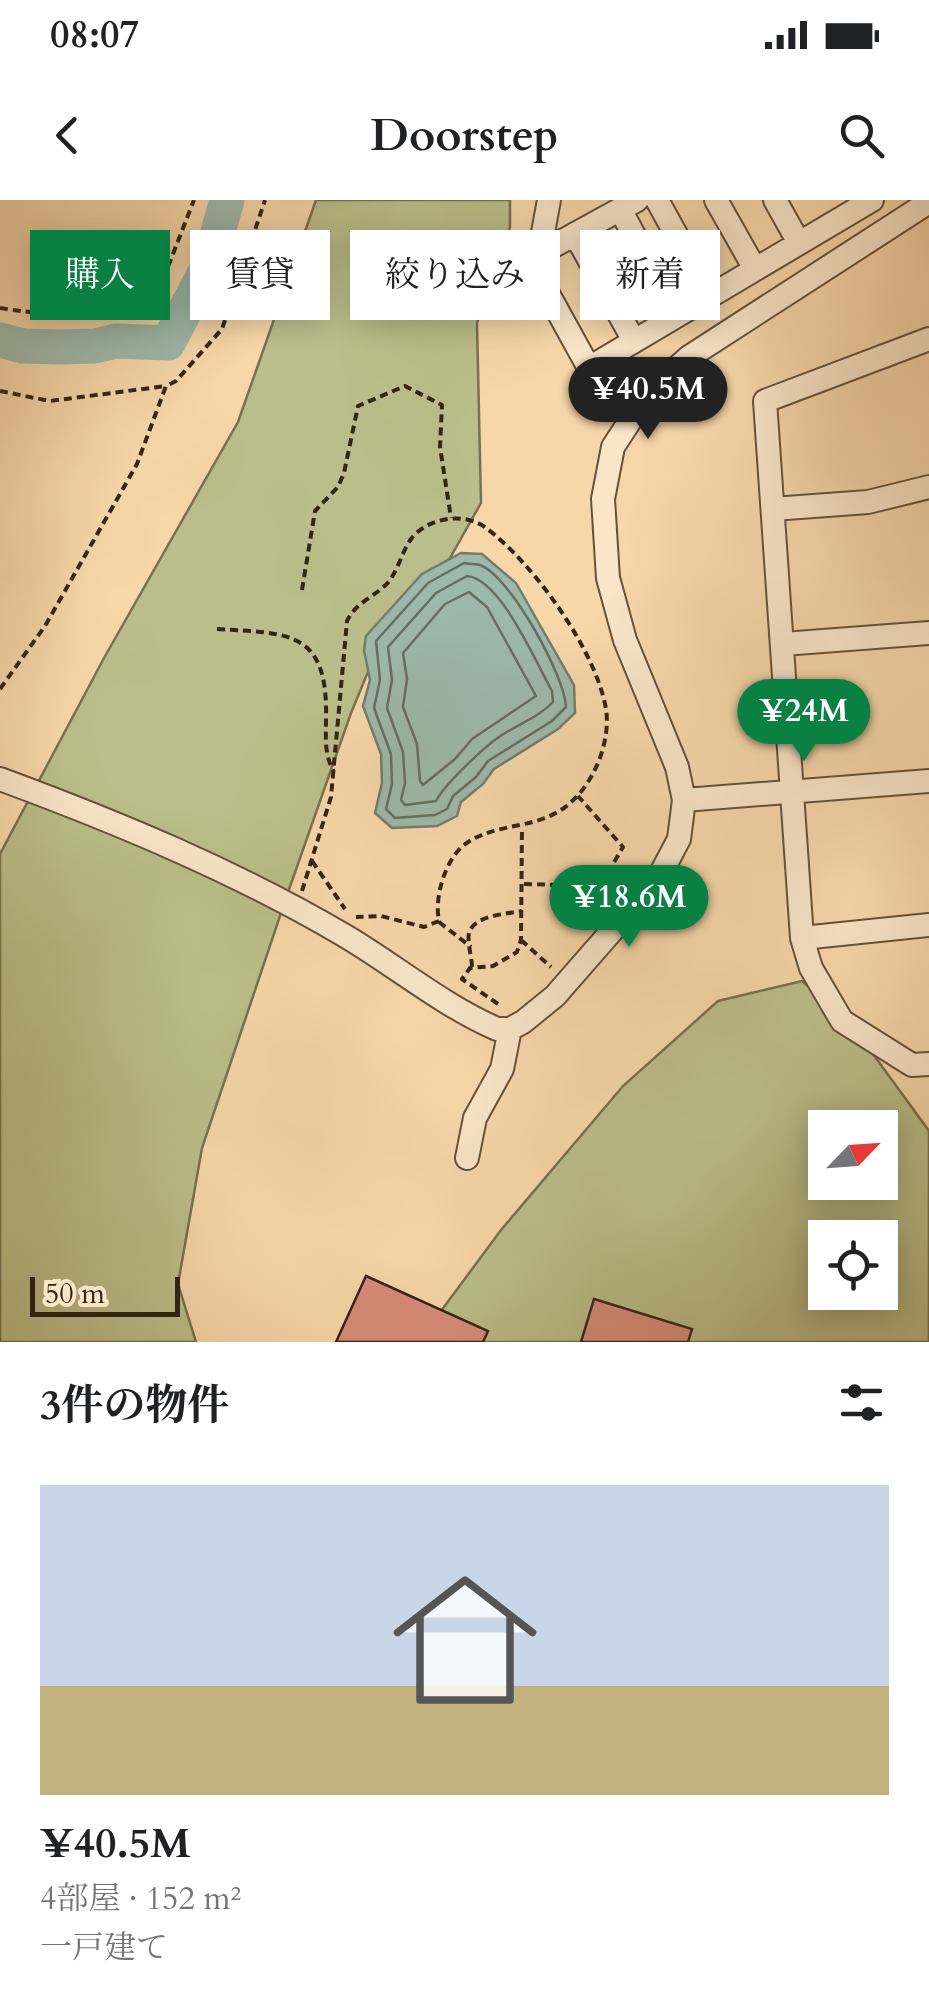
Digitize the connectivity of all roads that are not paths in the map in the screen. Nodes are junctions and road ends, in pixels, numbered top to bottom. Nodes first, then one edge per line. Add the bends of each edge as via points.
1 (549, 200) edge
2 (657, 200) edge
3 (716, 200) edge
4 (776, 200) edge
5 (872, 200) edge
6 (929, 202) edge
7 (628, 205) edge
8 (840, 208) edge
9 (544, 230) edge
10 (639, 230) edge
11 (674, 230) edge
12 (576, 234) junction
13 (560, 243) edge
14 (799, 243) junction
15 (754, 270) junction
16 (720, 290) edge
17 (560, 315) edge
18 (670, 320) edge
19 (929, 340) edge
20 (634, 341) junction
21 (929, 488) edge
22 (773, 509) junction
23 (929, 633) edge
24 (783, 644) junction
25 (0, 779) edge
26 (929, 780) edge
27 (794, 791) junction
28 (684, 800) junction
29 (929, 925) edge
30 (802, 938) junction
31 (510, 1028) junction
32 (929, 1064) edge
33 (466, 1158) dead end

1 - 9 street
2 - 11 street
3 - 15 street
4 - 14 street
5 - 8 street
6 - 28 street via 690,357 648,394 613,447 602,499 608,578 625,640 678,767
7 - 10 street
7 - 12 street
8 - 14 street
12 - 13 street
12 - 20 street
14 - 15 street
15 - 16 street
17 - 20 street via 589,368
18 - 20 street
19 - 22 street via 764,400
21 - 22 street via 868,502
22 - 24 street
23 - 24 street
24 - 27 street
25 - 31 street via 120,823 346,936 483,1023
26 - 27 street
27 - 28 street
27 - 30 street
28 - 31 street via 679,839 658,877 538,1013
29 - 30 street
30 - 32 street via 842,1021 912,1065
31 - 33 street via 502,1069 475,1118

